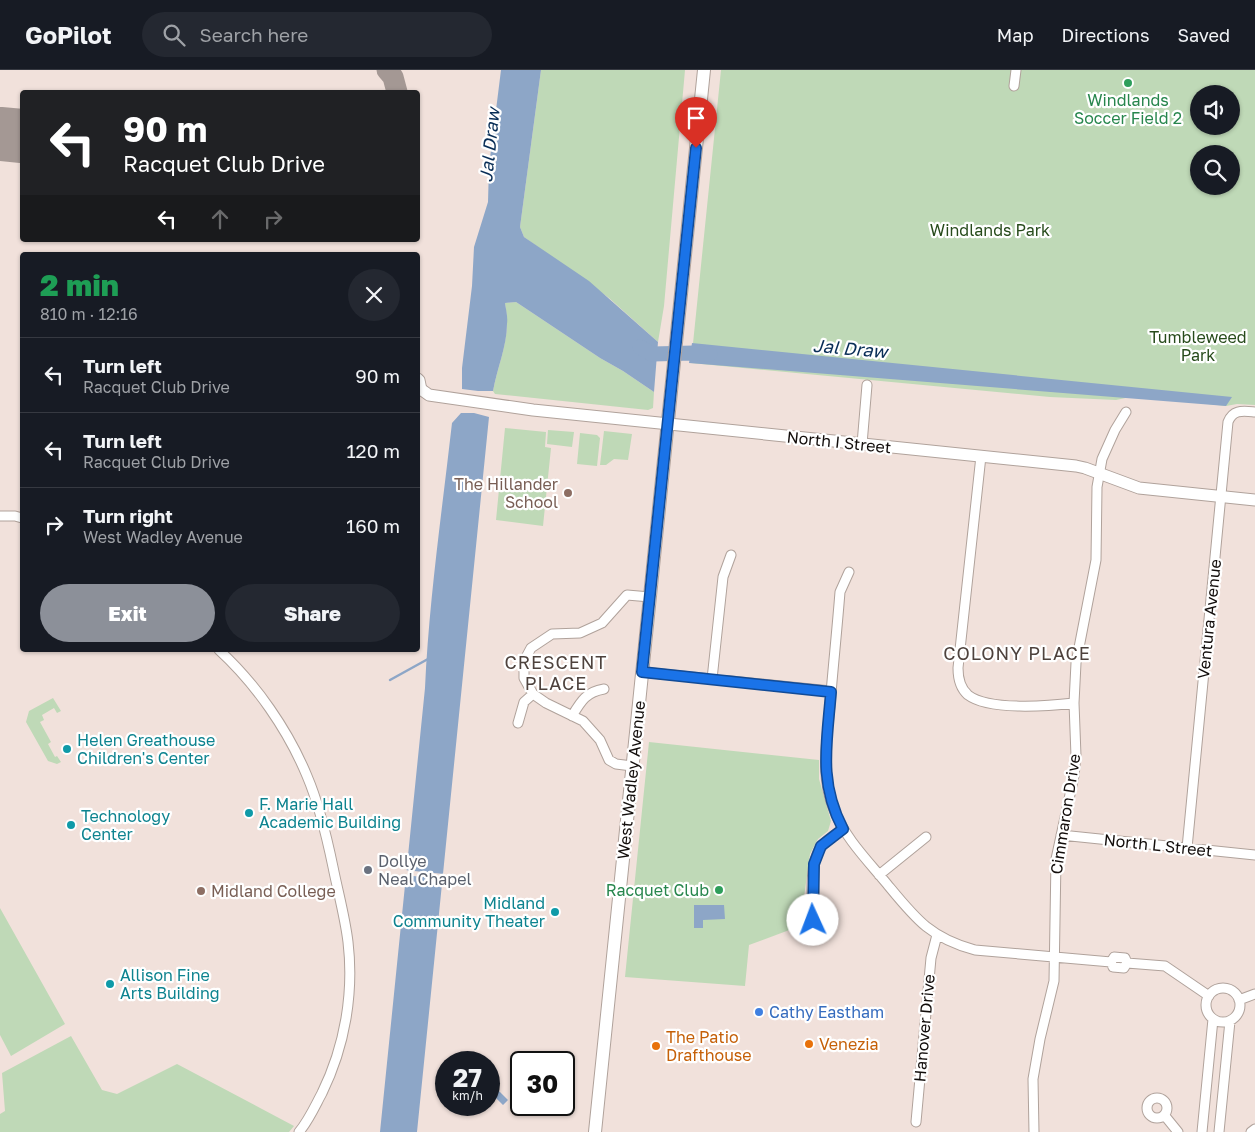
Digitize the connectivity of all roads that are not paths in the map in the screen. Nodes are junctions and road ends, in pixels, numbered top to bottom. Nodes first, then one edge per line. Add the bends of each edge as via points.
1 (704, 70) edge
2 (1016, 70) edge
3 (1014, 86) dead end
4 (867, 385) dead end
5 (420, 391) edge
6 (1126, 412) dead end
7 (1255, 412) edge
8 (667, 424) junction
9 (862, 444) junction
10 (981, 456) junction
11 (1099, 473) junction
12 (1221, 496) junction
13 (1255, 500) edge
14 (0, 516) edge
15 (20, 517) edge
16 (731, 555) dead end
17 (849, 572) dead end
18 (650, 597) junction
19 (220, 652) edge
20 (642, 672) junction
21 (712, 679) junction
22 (604, 689) dead end
23 (831, 692) junction
24 (533, 694) junction
25 (1074, 703) junction
26 (572, 716) junction
27 (518, 723) dead end
28 (632, 766) junction
29 (843, 829) junction
30 (1061, 836) junction
31 (926, 837) dead end
32 (1187, 848) junction
33 (1255, 855) edge
34 (879, 875) junction
35 (814, 930) dead end
36 (937, 935) junction
37 (1056, 956) junction
38 (1255, 994) edge
39 (1209, 996) junction
40 (1239, 1000) junction
41 (1212, 1019) junction
42 (1230, 1020) junction
43 (1165, 1116) dead end
44 (916, 1122) dead end
45 (1255, 1129) edge
46 (299, 1132) edge
47 (595, 1132) edge
48 (1034, 1132) edge
49 (1178, 1132) edge
50 (1196, 1132) edge
51 (1202, 1132) edge
52 (1219, 1132) edge
53 (1251, 1132) edge

1 - 8 main road, West Wadley Avenue
2 - 3 street
4 - 9 street
5 - 8 street, North I Street via 533,410
6 - 11 street, Cimmaron Drive via 1108,443
7 - 12 street, Ventura Avenue via 1237,412 1230,417
8 - 9 street, North I Street
8 - 18 main road, West Wadley Avenue
9 - 10 street, North I Street
10 - 11 street, North I Street via 1076,466
10 - 25 street via 958,668 960,684 974,699 990,703 1035,707
11 - 12 street, North I Street via 1139,488
11 - 25 street, Cimmaron Drive via 1096,560 1078,648
12 - 13 street, North I Street
12 - 32 street, Ventura Avenue
14 - 15 street
16 - 21 street via 723,577
17 - 23 street via 840,592
18 - 20 main road, West Wadley Avenue
18 - 24 street via 626,595 602,623 580,633 552,634 531,648 524,661 524,678
19 - 46 street via 234,664 284,731 308,777 330,848 348,942 349,999 342,1039 330,1077
20 - 21 street
20 - 28 main road, West Wadley Avenue
21 - 23 street
22 - 26 street via 592,690
23 - 29 street via 827,778 830,800
24 - 26 street
24 - 27 street via 524,702
25 - 30 street, Cimmaron Drive via 1076,756
26 - 28 street via 583,721 600,740 609,760
28 - 47 main road, West Wadley Avenue
29 - 34 street
29 - 35 street via 821,846 814,864
30 - 32 street, North L Street
30 - 37 street, Cimmaron Drive via 1055,876
31 - 34 street
32 - 33 street, North L Street
34 - 36 street via 913,916
36 - 37 street via 962,946 989,952
36 - 44 street, Hanover Drive via 931,958
37 - 39 street via 1111,962 1114,957 1125,958 1127,963 1166,966
37 - 48 street, Cimmaron Drive via 1054,981 1033,1079
38 - 40 street
39 - 40 street via 1217,990 1227,989
39 - 41 street via 1207,1010
40 - 42 street via 1239,1010
41 - 42 street
41 - 51 street
42 - 52 street
43 - 49 street
45 - 53 street
50 - 51 street

